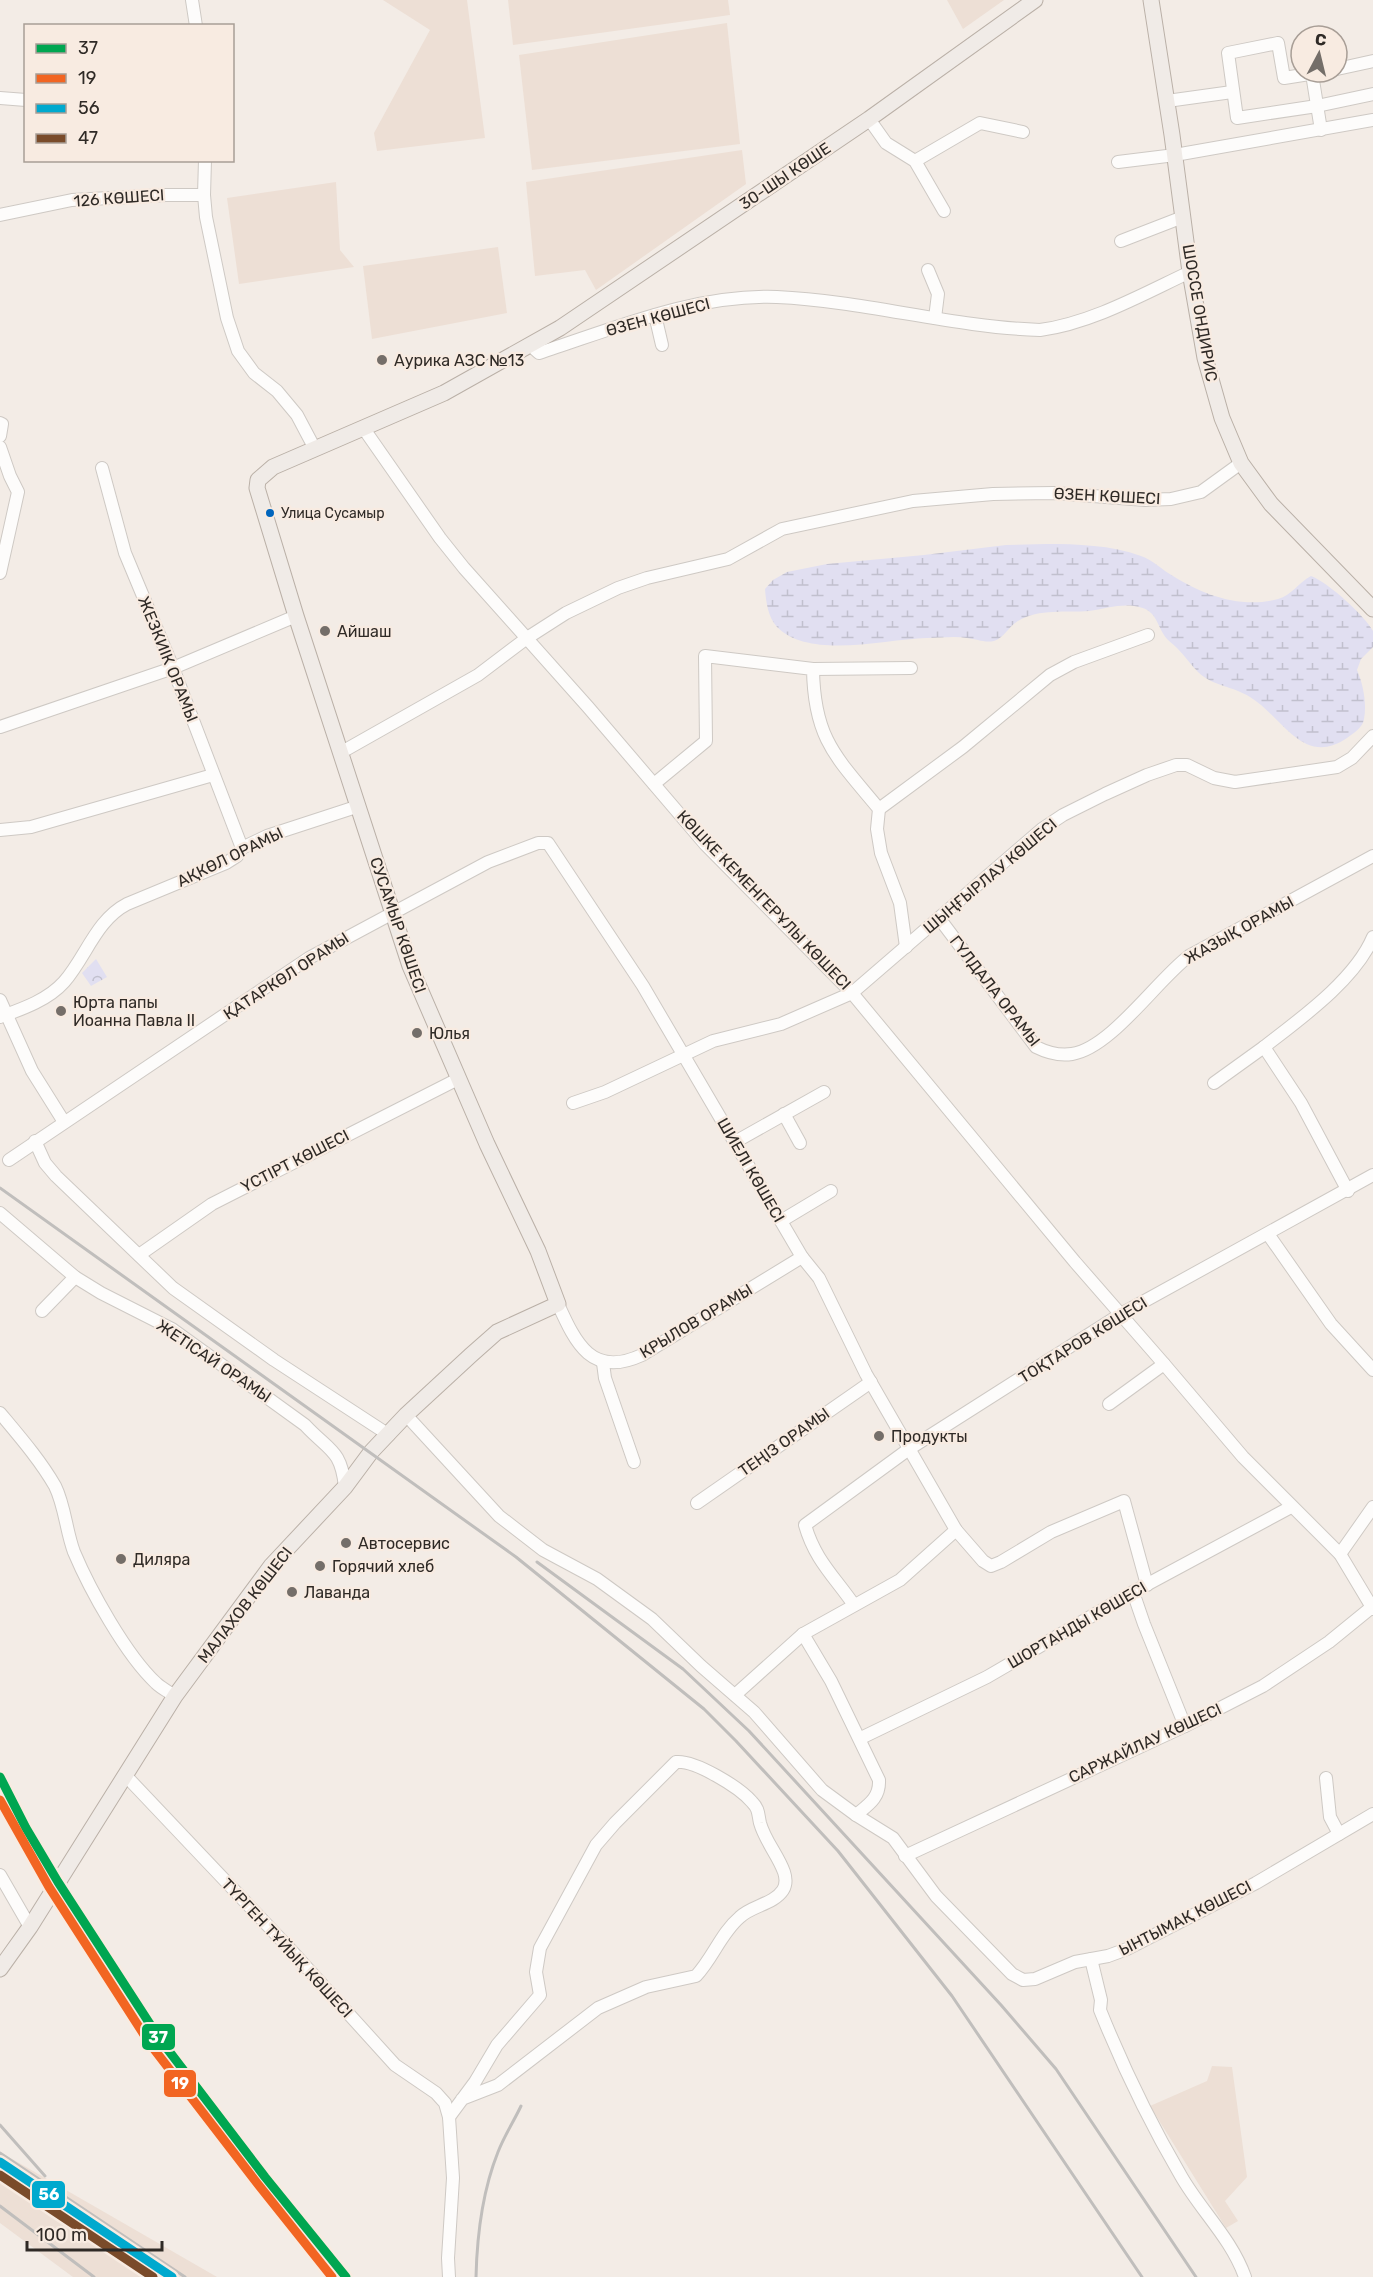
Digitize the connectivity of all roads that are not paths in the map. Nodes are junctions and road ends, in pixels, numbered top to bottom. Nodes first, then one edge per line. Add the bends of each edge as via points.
1 (192, 0) edge
2 (1035, 0) edge
3 (1151, 0) edge
4 (196, 24) edge
5 (1373, 61) edge
6 (1349, 66) edge
7 (1289, 77) edge
8 (1317, 84) edge
9 (1233, 92) junction
10 (1373, 94) edge
11 (0, 98) edge
12 (24, 100) edge
13 (1167, 101) junction
14 (1317, 106) junction
15 (868, 119) junction
16 (1373, 120) edge
17 (1321, 130) junction
18 (1023, 132) dead end
19 (1175, 155) junction
20 (915, 161) junction
21 (205, 162) edge
22 (1118, 162) dead end
23 (204, 195) junction
24 (944, 211) dead end
25 (0, 215) edge
26 (1183, 218) junction
27 (1121, 241) dead end
28 (928, 270) dead end
29 (1190, 272) junction
30 (655, 315) junction
31 (935, 318) junction
32 (530, 345) junction
33 (662, 345) dead end
34 (0, 423) edge
35 (364, 429) junction
36 (0, 436) edge
37 (0, 447) edge
38 (315, 449) junction
39 (1241, 463) junction
40 (102, 468) dead end
41 (0, 573) edge
42 (1373, 609) edge
43 (296, 615) junction
44 (1148, 635) dead end
45 (527, 638) junction
46 (173, 668) junction
47 (911, 668) dead end
48 (813, 669) junction
49 (0, 727) edge
50 (1373, 736) edge
51 (340, 753) junction
52 (213, 775) junction
53 (654, 784) junction
54 (358, 806) junction
55 (879, 809) junction
56 (0, 830) edge
57 (242, 848) junction
58 (518, 850) joint
59 (1373, 856) edge
60 (392, 912) junction
61 (939, 918) junction
62 (1373, 937) edge
63 (906, 947) junction
64 (852, 993) junction
65 (0, 1000) edge
66 (3, 1016) edge
67 (1264, 1047) junction
68 (684, 1053) junction
69 (1057, 1054) joint
70 (458, 1079) junction
71 (1214, 1083) dead end
72 (824, 1092) dead end
73 (573, 1103) dead end
74 (784, 1114) junction
75 (64, 1122) junction
76 (35, 1141) junction
77 (735, 1142) junction
78 (800, 1143) dead end
79 (9, 1160) dead end
80 (1373, 1175) edge
81 (831, 1191) dead end
82 (1348, 1191) junction
83 (0, 1213) edge
84 (781, 1221) junction
85 (1268, 1234) junction
86 (139, 1255) junction
87 (802, 1257) junction
88 (75, 1277) junction
89 (558, 1304) junction
90 (42, 1311) dead end
91 (1121, 1314) junction
92 (603, 1363) junction
93 (1164, 1364) junction
94 (1373, 1370) edge
95 (870, 1382) junction
96 (1109, 1404) dead end
97 (0, 1413) edge
98 (406, 1415) junction
99 (389, 1435) junction
100 (909, 1449) junction
101 (634, 1462) dead end
102 (345, 1487) junction
103 (697, 1503) dead end
104 (1291, 1507) junction
105 (1373, 1507) edge
106 (956, 1530) junction
107 (1340, 1554) junction
108 (1146, 1586) junction
109 (1133, 1592) junction
110 (854, 1605) junction
111 (1372, 1608) edge
112 (803, 1634) junction
113 (735, 1695) junction
114 (175, 1696) junction
115 (1185, 1726) junction
116 (861, 1738) junction
117 (126, 1776) junction
118 (1326, 1778) dead end
119 (1373, 1814) edge
120 (856, 1815) junction
121 (1339, 1834) junction
122 (905, 1856) junction
123 (0, 1875) edge
124 (30, 1928) junction
125 (1091, 1959) junction
126 (0, 1968) edge
127 (462, 2099) junction
128 (449, 2117) junction
129 (449, 2277) edge
130 (1245, 2277) edge

1 - 4 street
2 - 15 main road, 30-ШЫ КӨШЕ
3 - 13 main road, ШОССЕ ОНДИРИС
5 - 6 street
7 - 9 street via 1284,78 1278,43 1228,53
8 - 14 street
9 - 13 street
9 - 14 street via 1236,118
10 - 14 street
11 - 12 street
13 - 19 main road, ШОССЕ ОНДИРИС
14 - 17 street
15 - 20 street via 886,143
15 - 32 main road, 30-ШЫ КӨШЕ
16 - 17 street
17 - 19 street
18 - 20 street via 980,123
19 - 22 street
19 - 26 main road, ШОССЕ ОНДИРИС
20 - 24 street
21 - 23 street
23 - 25 street, 126 КӨШЕСІ via 72,200
23 - 38 street via 227,318 238,351 254,373 277,391 297,415
26 - 27 street
26 - 29 main road, ШОССЕ ОНДИРИС
28 - 31 street via 938,294
29 - 31 street, ӨЗЕН КӨШЕСІ via 1059,328 1024,330
29 - 39 main road, ШОССЕ ОНДИРИС via 1205,358 1222,418
30 - 31 street, ӨЗЕН КӨШЕСІ via 708,302 777,297
30 - 32 street, ӨЗЕН КӨШЕСІ via 539,352
30 - 33 street
32 - 35 main road via 444,393
34 - 36 street
35 - 38 main road
35 - 45 street, КӨШКЕ КЕМЕНГЕРҰЛЫ КӨШЕСІ via 440,538
37 - 41 street via 18,492
38 - 43 main road, СУСАМЫР КӨШЕСІ via 273,467 258,480 257,489
39 - 42 main road, ШОССЕ ОНДИРИС via 1271,504
39 - 45 street, ӨЗЕН КӨШЕСІ via 1201,492 1171,500 1054,493 938,499 782,529 728,559 669,571 618,588 566,613
40 - 46 street, ЖЕЗКИІК ОРАМЫ via 125,553
43 - 46 street
43 - 51 main road, СУСАМЫР КӨШЕСІ
44 - 55 street via 1050,675 963,747
45 - 51 street, ӨЗЕН КӨШЕСІ via 478,675
45 - 53 street, КӨШКЕ КЕМЕНГЕРҰЛЫ КӨШЕСІ
46 - 49 street
46 - 52 street, ЖЕЗКИІК ОРАМЫ
47 - 48 street
48 - 53 street via 705,656 706,741
48 - 55 street via 816,714 826,741
50 - 61 street, ШЫҢҒЫРЛАУ КӨШЕСІ via 1337,767 1235,782 1214,778 1187,765 1147,775 1042,829
51 - 54 main road, СУСАМЫР КӨШЕСІ
52 - 56 street via 31,827
52 - 57 street, ЖЕЗКИІК ОРАМЫ
53 - 64 street, КӨШКЕ КЕМЕНГЕРҰЛЫ КӨШЕСІ via 705,844
54 - 57 street, АҚКӨЛ ОРАМЫ
54 - 60 main road, СУСАМЫР КӨШЕСІ
55 - 63 street via 878,837 900,903
57 - 66 street, АҚКӨЛ ОРАМЫ via 226,863 112,912 64,983 50,995
58 - 60 street, ҚАТАРКӨЛ ОРАМЫ
58 - 68 street, ШИЕЛІ КӨШЕСІ via 548,843
59 - 69 street, ЖАЗЫҚ ОРАМЫ via 1190,956 1099,1041 1074,1054
60 - 70 main road, СУСАМЫР КӨШЕСІ via 410,966
60 - 75 street, ҚАТАРКӨЛ ОРАМЫ via 309,958
61 - 63 street, ШЫҢҒЫРЛАУ КӨШЕСІ
61 - 69 street, ГҮЛДАЛА ОРАМЫ via 1036,1047
62 - 67 street via 1358,961 1321,1001
63 - 64 street, ШЫҢҒЫРЛАУ КӨШЕСІ
64 - 68 street via 781,1024 713,1041
64 - 91 street, КӨШКЕ КЕМЕНГЕРҰЛЫ КӨШЕСІ
65 - 66 street
66 - 75 street
67 - 71 street
67 - 82 street via 1301,1103
68 - 73 street via 605,1092
68 - 77 street, ШИЕЛІ КӨШЕСІ
70 - 86 street, ҮСТІРТ КӨШЕСІ via 212,1204
70 - 89 main road, СУСАМЫР КӨШЕСІ via 538,1251
72 - 74 street
74 - 77 street
74 - 78 street
75 - 76 street, ҚАТАРКӨЛ ОРАМЫ
76 - 79 street, ҚАТАРКӨЛ ОРАМЫ
76 - 86 street via 56,1176
77 - 84 street, ШИЕЛІ КӨШЕСІ
80 - 82 street, ТОҚТАРОВ КӨШЕСІ
81 - 84 street
82 - 85 street, ТОҚТАРОВ КӨШЕСІ
83 - 88 street, ЖЕТІСАЙ ОРАМЫ
84 - 87 street, ШИЕЛІ КӨШЕСІ
85 - 91 street, ТОҚТАРОВ КӨШЕСІ
85 - 94 street via 1331,1324
86 - 99 street via 173,1288
87 - 92 street, КРЫЛОВ ОРАМЫ via 642,1355 626,1362
87 - 95 street, ШИЕЛІ КӨШЕСІ via 828,1294
88 - 90 street
88 - 102 street, ЖЕТІСАЙ ОРАМЫ via 172,1329 305,1425 337,1456 343,1466
89 - 92 street, СУСАМЫР КӨШЕСІ via 586,1352
89 - 98 main road, МАЛАХОВ КӨШЕСІ via 497,1332
91 - 93 street, КӨШКЕ КЕМЕНГЕРҰЛЫ КӨШЕСІ
91 - 100 street, ТОҚТАРОВ КӨШЕСІ
92 - 101 street
93 - 96 street
93 - 104 street, КӨШКЕ КЕМЕНГЕРҰЛЫ КӨШЕСІ via 1242,1457
95 - 100 street, ШИЕЛІ КӨШЕСІ
95 - 103 street, ТЕҢІЗ ОРАМЫ
97 - 114 street via 56,1488 74,1552 107,1616 156,1683
98 - 99 main road, МАЛАХОВ КӨШЕСІ
98 - 113 street, ЫНТЫМАҚ КӨШЕСІ via 499,1516 543,1550 632,1603
99 - 102 main road, МАЛАХОВ КӨШЕСІ
100 - 106 street, ШИЕЛІ КӨШЕСІ
100 - 110 street, ТОҚТАРОВ КӨШЕСІ via 805,1526 821,1564
102 - 114 main road, МАЛАХОВ КӨШЕСІ via 272,1566
104 - 107 street, КӨШКЕ КЕМЕНГЕРҰЛЫ КӨШЕСІ
104 - 108 street, ШОРТАНДЫ КӨШЕСІ
105 - 107 street
106 - 108 street, ШИЕЛІ КӨШЕСІ via 991,1566 1051,1532 1124,1501
106 - 110 street via 900,1580
107 - 111 street, КӨШКЕ КЕМЕНГЕРҰЛЫ КӨШЕСІ
108 - 109 street, ШОРТАНДЫ КӨШЕСІ
109 - 115 street
109 - 116 street, ШОРТАНДЫ КӨШЕСІ via 987,1677
110 - 112 street
111 - 115 street, САРЖАЙЛАУ КӨШЕСІ via 1263,1686
112 - 113 street
112 - 116 street
113 - 120 street, ЫНТЫМАҚ КӨШЕСІ via 822,1790
114 - 117 main road, МАЛАХОВ КӨШЕСІ
115 - 122 street, САРЖАЙЛАУ КӨШЕСІ
116 - 120 street via 880,1789
117 - 124 main road, МАЛАХОВ КӨШЕСІ
117 - 128 street, ТҮРГЕН ТҰЙЫҚ КӨШЕСІ via 395,2065 436,2093 445,2103
118 - 121 street via 1330,1817
119 - 121 street, ЫНТЫМАҚ КӨШЕСІ
120 - 122 street, ЫНТЫМАҚ КӨШЕСІ via 893,1838
121 - 125 street, ЫНТЫМАҚ КӨШЕСІ via 1256,1883 1127,1949
122 - 125 street, ЫНТЫМАҚ КӨШЕСІ via 936,1896 1012,1974 1023,1980 1035,1979
123 - 124 street
124 - 126 main road, МАЛАХОВ КӨШЕСІ
125 - 130 street via 1100,2010 1144,2110 1182,2179 1220,2229
127 - 127 street via 498,2085 598,2008 645,1987 696,1976 742,1914 782,1891 784,1874 752,1801 711,1774 684,1761 676,1762 615,1823 596,1845 540,1948 536,1972 540,1995 497,2045
127 - 128 street
128 - 129 street via 453,2178

